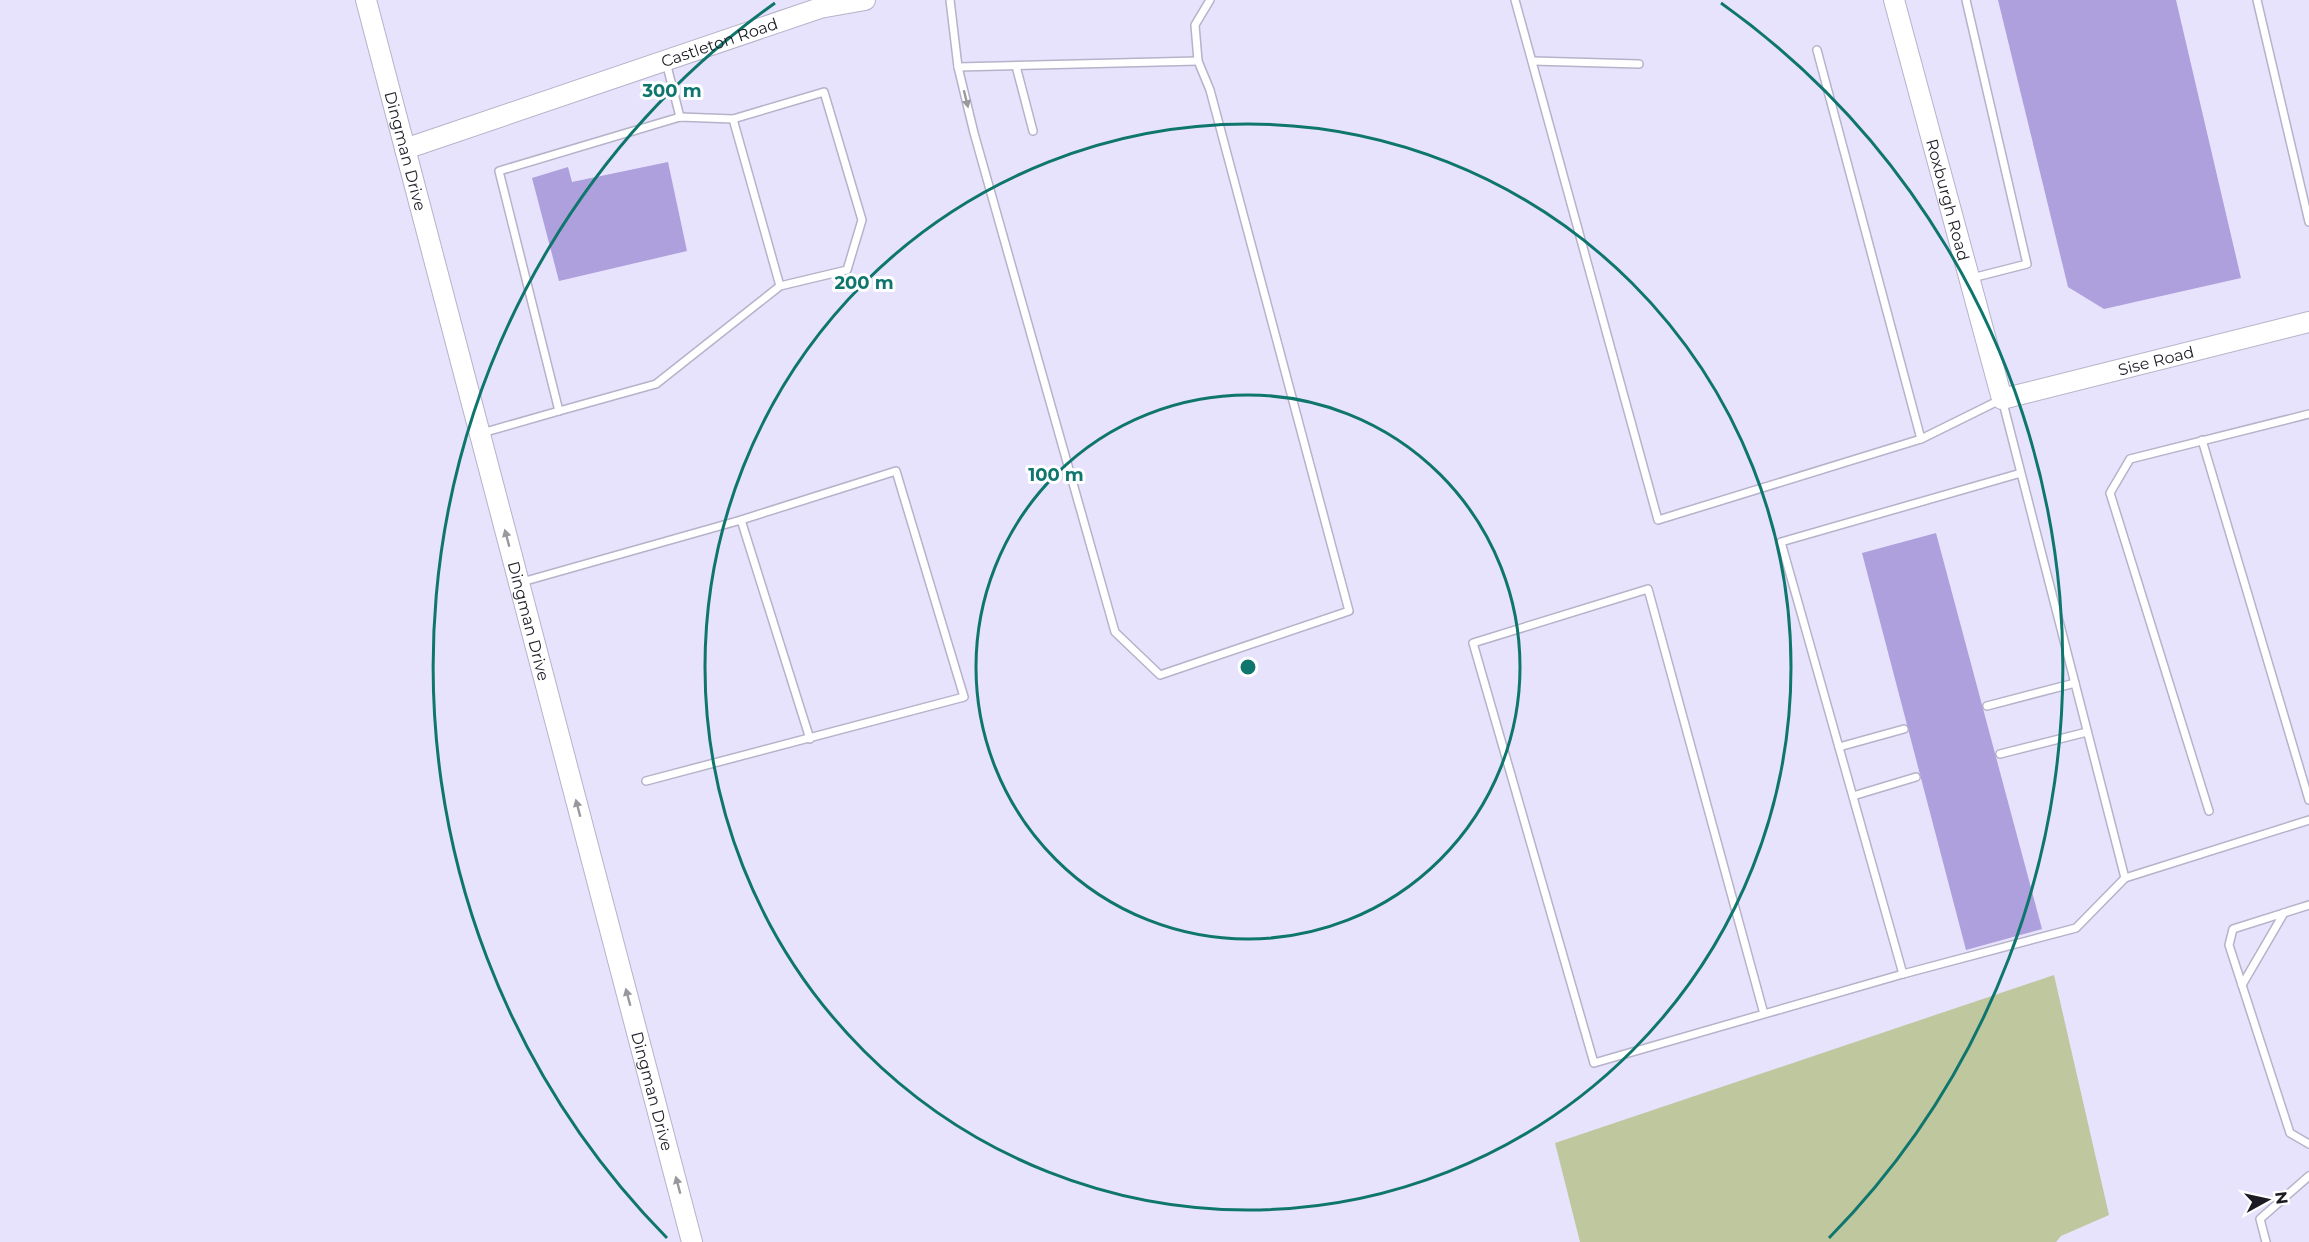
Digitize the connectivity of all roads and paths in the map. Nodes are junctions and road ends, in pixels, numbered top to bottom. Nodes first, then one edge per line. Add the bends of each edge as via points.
1 (366, 0) edge
2 (865, 0) edge
3 (950, 0) edge
4 (1210, 0) edge
5 (1515, 0) edge
6 (1894, 0) edge
7 (1966, 0) edge
8 (2257, 0) edge
9 (1817, 50) dead end
10 (665, 60) junction
11 (1198, 61) junction
12 (1533, 61) junction
13 (1639, 64) dead end
14 (1016, 66) junction
15 (958, 67) junction
16 (680, 117) junction
17 (733, 119) junction
18 (1033, 131) dead end
19 (405, 149) junction
20 (2309, 222) edge
21 (1970, 279) junction
22 (780, 286) junction
23 (2309, 322) edge
24 (2002, 399) junction
25 (559, 411) junction
26 (2309, 414) edge
27 (480, 434) junction
28 (1921, 440) junction
29 (2202, 441) junction
30 (2021, 473) junction
31 (741, 520) junction
32 (519, 583) junction
33 (2075, 683) junction
34 (1987, 705) dead end
35 (1904, 729) dead end
36 (2087, 732) junction
37 (810, 739) junction
38 (1839, 747) junction
39 (2000, 754) dead end
40 (1916, 777) dead end
41 (646, 781) dead end
42 (1853, 796) junction
43 (2309, 800) edge
44 (2209, 811) dead end
45 (2309, 820) edge
46 (2125, 878) junction
47 (2309, 905) edge
48 (2284, 913) junction
49 (1903, 974) junction
50 (2242, 986) junction
51 (1764, 1014) junction
52 (2309, 1144) edge
53 (2309, 1176) edge
54 (692, 1242) edge
55 (2266, 1242) edge

1 - 19 main road, Dingman Drive
2 - 10 main road, Castleton Road via 820,8
3 - 15 lane
4 - 11 lane via 1195,25
5 - 12 lane
6 - 21 main road, Roxburgh Road
7 - 21 lane via 2027,264
8 - 20 lane
9 - 28 lane
10 - 16 lane
10 - 19 main road, Castleton Road
11 - 14 lane
15 -> 11 lane via 1115,633 1160,675 1349,611 1210,90
12 - 13 lane
12 - 28 lane via 1658,520
14 - 15 lane
14 - 18 lane
16 - 17 lane
16 - 25 lane via 499,171
17 - 22 lane
17 - 22 lane via 824,92 862,220 847,270
19 - 27 main road, Dingman Drive
21 - 24 main road, Roxburgh Road
22 - 25 lane via 656,384
23 - 24 main road, Sise Road
24 - 28 lane
24 - 30 lane
25 - 27 lane
26 - 29 lane
32 -> 27 main road, Dingman Drive
29 - 43 lane
29 - 44 lane via 2130,459 2110,493
30 - 33 lane
30 - 38 lane via 1781,542
31 - 32 lane
31 - 37 lane
31 - 37 lane via 896,471 964,697
54 -> 32 main road, Dingman Drive
33 - 34 lane
33 - 36 lane
35 - 38 lane
36 - 39 lane
36 - 46 lane
37 - 41 lane
38 - 42 lane
40 - 42 lane
42 - 49 lane
45 - 46 lane
46 - 49 lane via 2076,928
47 - 48 lane
48 - 50 lane
48 - 50 lane via 2233,929 2229,945
49 - 51 lane
50 - 52 lane via 2290,1133
51 - 51 lane via 1594,1063 1473,643 1648,589
53 - 55 lane via 2260,1219

